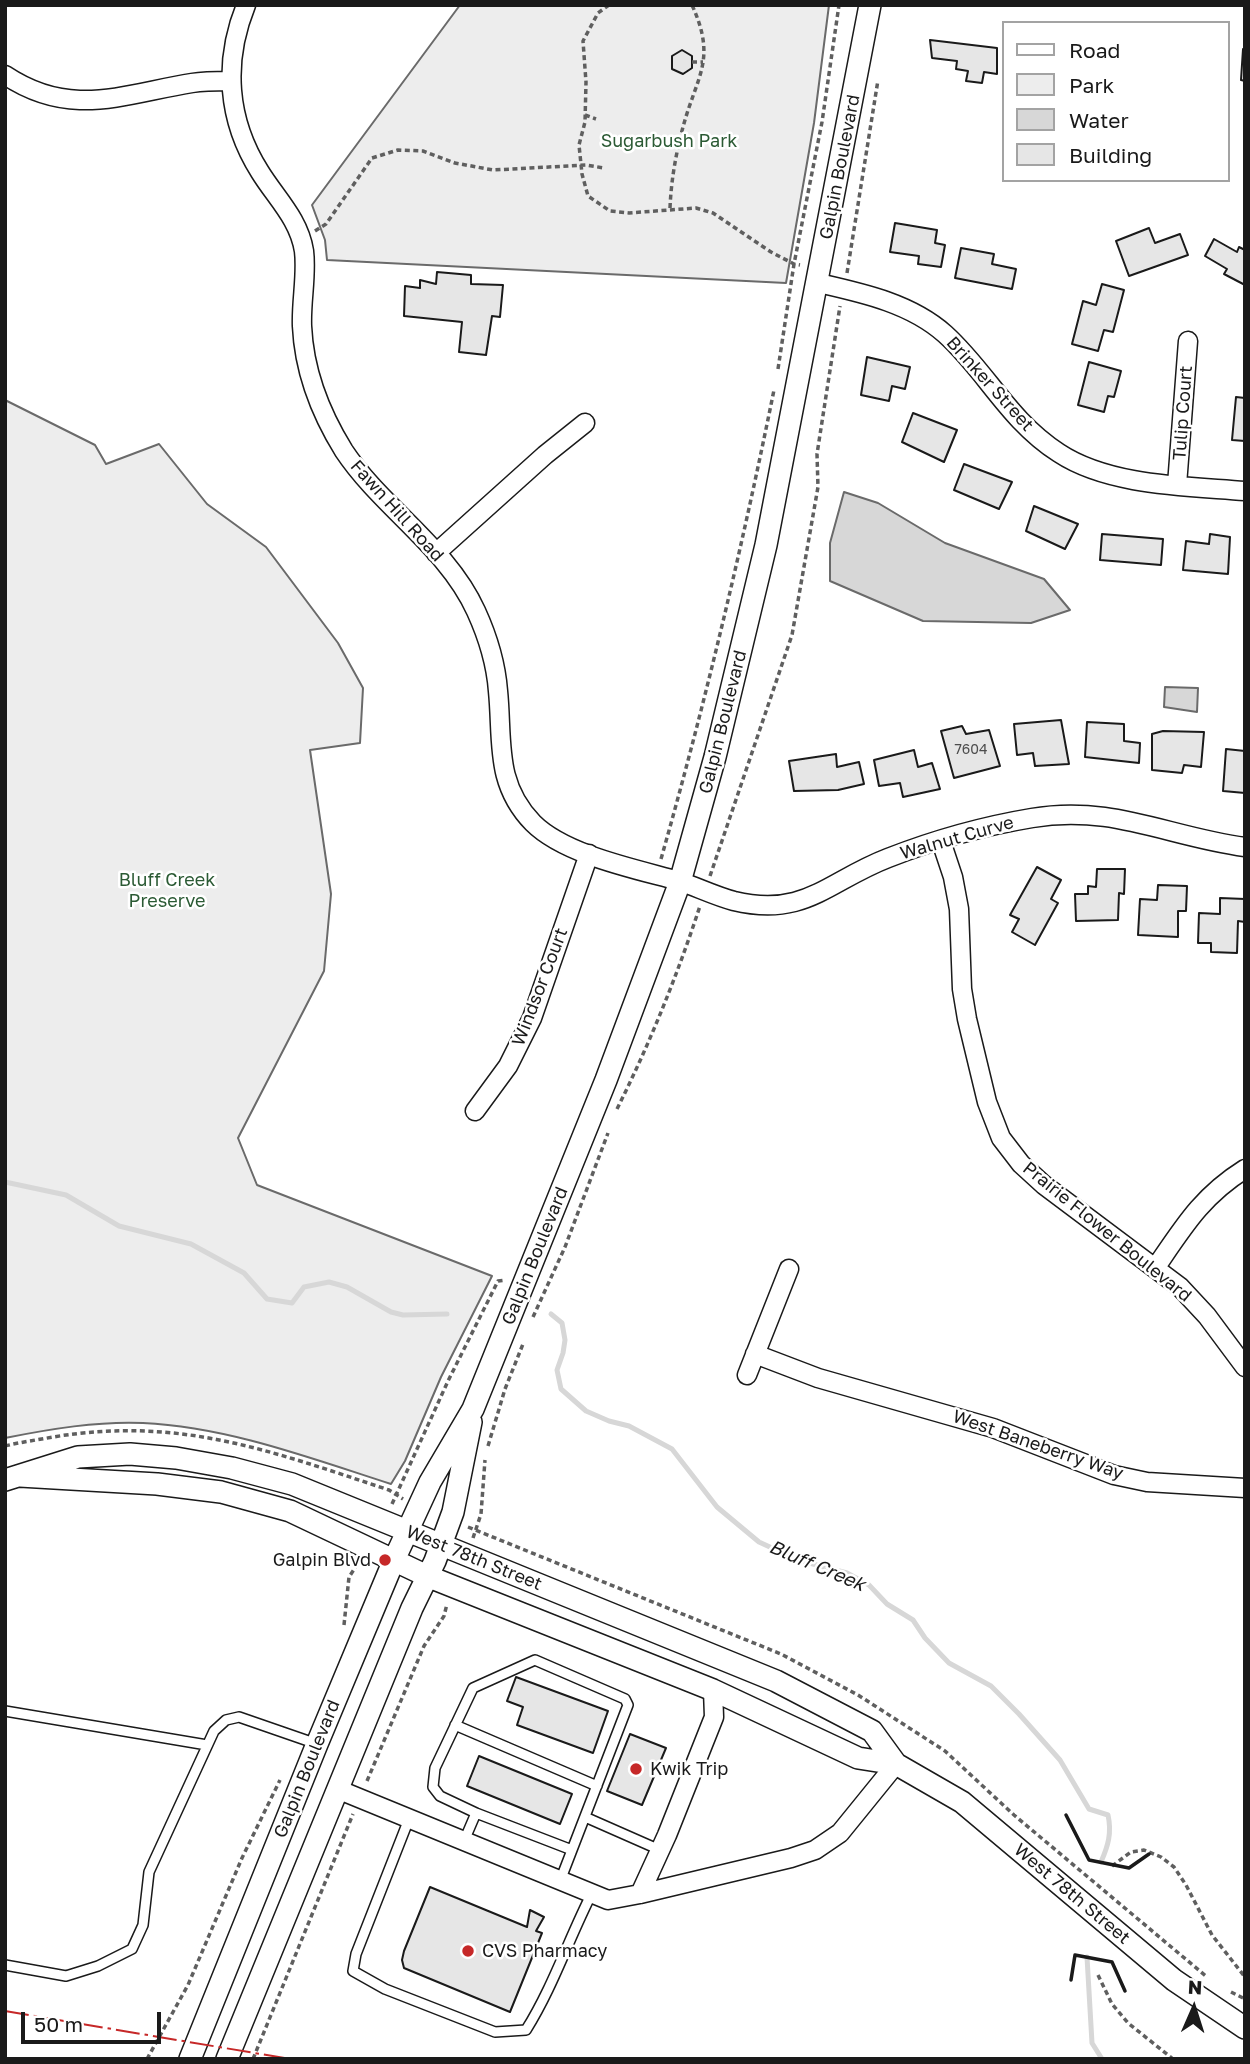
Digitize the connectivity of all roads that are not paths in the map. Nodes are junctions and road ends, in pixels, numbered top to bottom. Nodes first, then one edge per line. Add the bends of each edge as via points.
1 (246, 5) edge
2 (870, 5) edge
3 (5, 75) edge
4 (230, 81) junction
5 (818, 283) junction
6 (1188, 341) dead end
7 (585, 423) dead end
8 (1177, 485) junction
9 (1245, 491) edge
10 (436, 553) junction
11 (941, 841) junction
12 (1245, 846) edge
13 (589, 854) junction
14 (680, 882) junction
15 (475, 1111) dead end
16 (1245, 1169) edge
17 (1156, 1267) junction
18 (789, 1269) dead end
19 (755, 1354) junction
20 (1245, 1367) edge
21 (747, 1375) dead end
22 (473, 1409) junction
23 (13, 1478) edge
24 (1245, 1488) edge
25 (409, 1531) junction
26 (442, 1544) junction
27 (394, 1560) junction
28 (428, 1576) junction
29 (713, 1690) junction
30 (5, 1711) edge
31 (456, 1725) junction
32 (317, 1744) junction
33 (207, 1745) junction
34 (896, 1764) junction
35 (597, 1786) junction
36 (337, 1789) junction
37 (476, 1813) junction
38 (585, 1817) junction
39 (409, 1819) junction
40 (464, 1841) junction
41 (572, 1850) junction
42 (660, 1850) junction
43 (560, 1881) junction
44 (592, 1893) junction
45 (640, 1894) junction
46 (5, 1965) edge
47 (1245, 2028) edge
48 (190, 2059) edge
49 (227, 2059) edge

1 - 4 street, Fawn Hill Road via 232,53
2 - 5 street, Galpin Boulevard
3 - 4 street via 44,94 91,102 195,82
4 - 10 street, Fawn Hill Road via 231,100 247,149 286,206 300,237 305,352 319,401 346,454
5 - 8 street, Brinker Street via 880,297 944,333 1026,428 1060,454 1135,481
5 - 14 street, Galpin Boulevard via 766,545
6 - 8 street, Tulip Court
7 - 10 street
8 - 9 street, Brinker Street
10 - 13 street, Fawn Hill Road via 460,584 486,637 498,689 502,767 509,787 533,823
11 - 12 street, Walnut Curve via 1036,817 1070,814 1142,822 1212,842
11 - 14 street, Walnut Curve via 864,868 804,901 777,906 752,905
11 - 17 street, Prairie Flower Boulevard via 959,909 967,1019 987,1102 1002,1138 1044,1185
13 - 14 street, Fawn Hill Road
13 - 15 street, Windsor Court via 532,1018 508,1066
14 - 22 street, Galpin Boulevard via 606,1081
16 - 17 street via 1198,1206
17 - 20 street, Prairie Flower Boulevard via 1207,1315
18 - 19 street
19 - 21 street
19 - 24 street, West Baneberry Way via 818,1378 993,1427 1114,1475 1147,1482
22 - 25 street, Galpin Boulevard via 434,1475
22 - 26 street, Galpin Boulevard via 459,1489
23 - 25 street, West 78th Street via 78,1457 130,1454 176,1458 292,1484
23 - 27 street, West 78th Street via 157,1484 220,1492 290,1511
25 - 26 street, West 78th Street
25 - 27 street, Galpin Boulevard
26 - 28 street, Galpin Boulevard
26 - 34 street, West 78th Street via 776,1681 872,1731
27 - 28 street, West 78th Street
27 - 32 street, Galpin Boulevard
28 - 29 street, West 78th Street
28 - 36 street, Galpin Boulevard
29 - 34 street, West 78th Street via 858,1758
29 - 42 street via 714,1717
30 - 33 lane
31 - 35 lane
31 - 35 lane via 473,1688 535,1660 625,1699 628,1705
31 - 37 lane via 435,1768 433,1787 440,1796
32 - 33 lane via 239,1717 226,1720
32 - 48 street, Galpin Boulevard
33 - 46 lane via 149,1872 143,1925 132,1949 66,1976
34 - 45 street via 840,1833 816,1850
34 - 47 street, West 78th Street via 962,1802 1174,1980
35 - 38 lane
36 - 39 street
36 - 49 street, Galpin Boulevard
37 - 40 lane
37 - 41 lane
38 - 41 lane
38 - 42 lane
39 - 40 street
39 - 44 lane via 352,1971 384,1989 495,2032 526,2030 544,2001
40 - 43 street
41 - 43 lane
42 - 45 street
43 - 44 street
44 - 45 street via 608,1899

